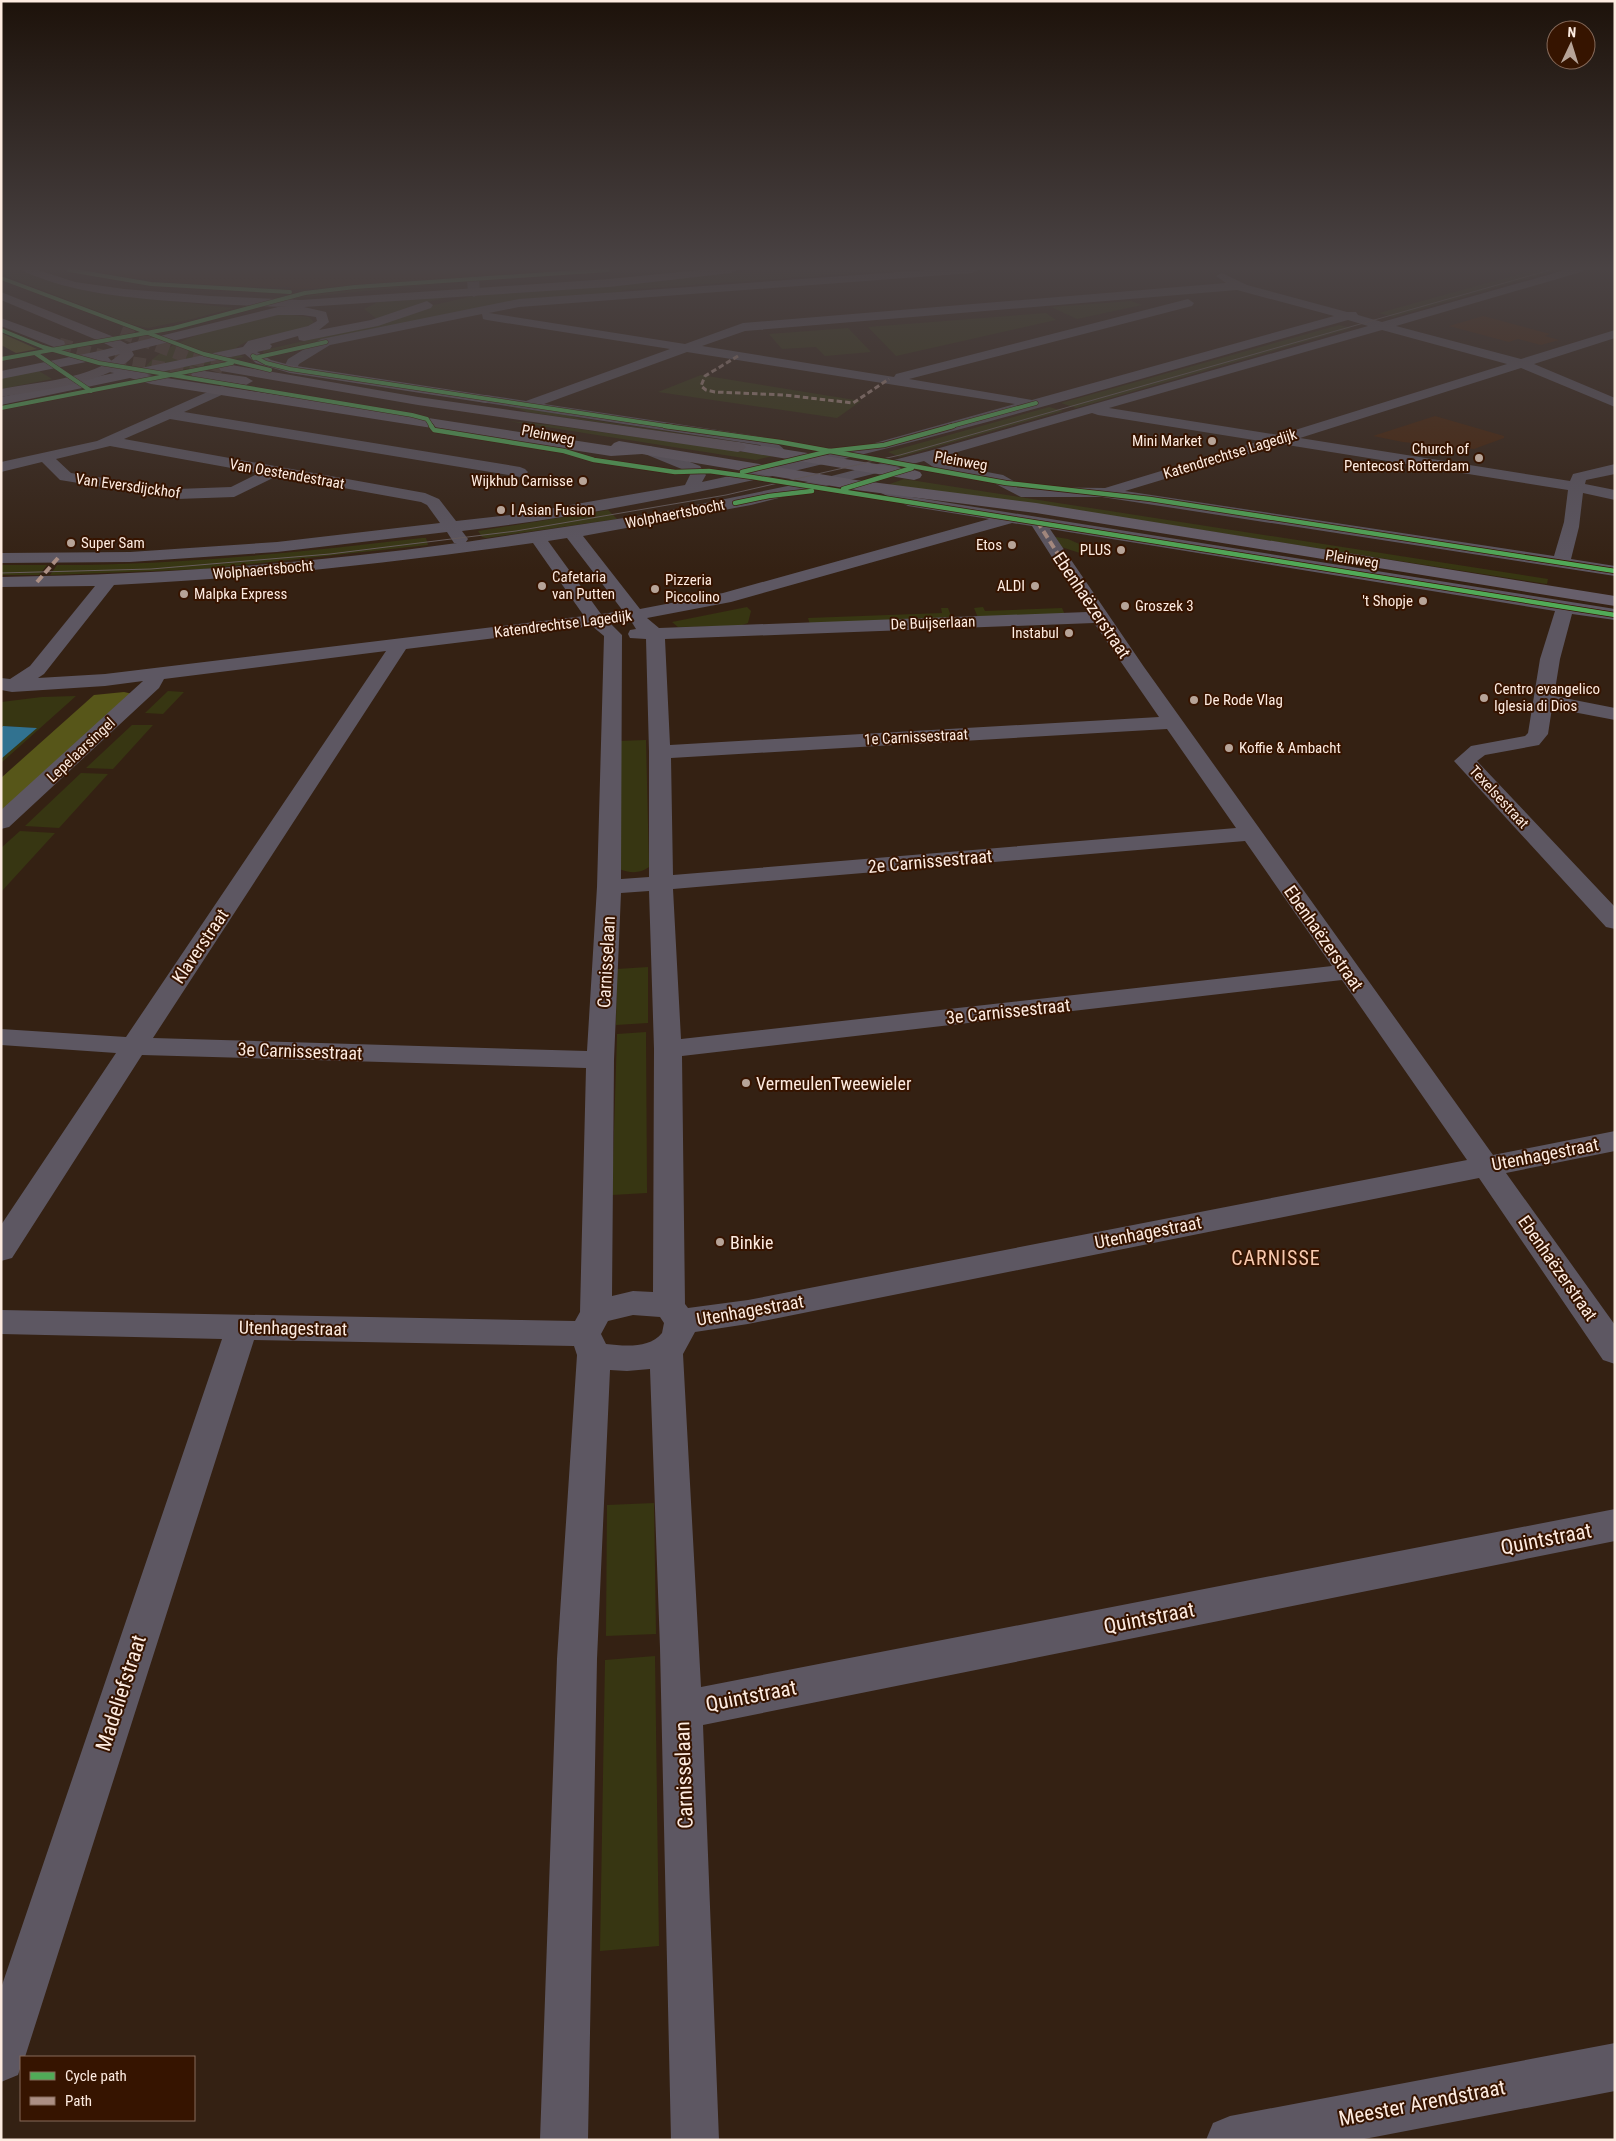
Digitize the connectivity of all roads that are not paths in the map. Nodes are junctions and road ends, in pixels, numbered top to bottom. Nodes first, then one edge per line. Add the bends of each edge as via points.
1 (25, 370) edge
2 (104, 370) edge
3 (116, 370) edge
4 (134, 370) edge
5 (149, 370) edge
6 (235, 370) tunnel mouth
7 (296, 370) edge
8 (627, 370) edge
9 (828, 370) edge
10 (925, 370) edge
11 (1155, 370) edge
12 (1230, 370) edge
13 (1505, 370) edge
14 (1538, 370) edge
15 (130, 374) junction
16 (198, 374) tunnel mouth
17 (1, 375) edge
18 (895, 380) junction
19 (221, 390) junction
20 (1, 393) edge
21 (486, 399) joint
22 (1, 401) edge
23 (1036, 403) junction
24 (1615, 403) edge
25 (523, 410) junction
26 (1092, 410) junction
27 (168, 414) junction
28 (1278, 440) junction
29 (108, 442) junction
30 (619, 446) joint
31 (738, 447) joint
32 (650, 451) junction
33 (780, 453) junction
34 (934, 454) junction
35 (46, 458) junction
36 (827, 460) junction
37 (1, 467) edge
38 (878, 469) junction
39 (1615, 469) edge
40 (273, 472) junction
41 (520, 472) dead end
42 (774, 472) junction
43 (831, 481) junction
44 (1575, 486) junction
45 (691, 489) junction
46 (885, 489) junction
47 (1021, 492) junction
48 (1102, 492) junction
49 (1615, 495) edge
50 (1011, 518) junction
51 (1037, 521) junction
52 (452, 528) junction
53 (572, 532) junction
54 (537, 538) junction
55 (464, 547) junction
56 (1, 558) edge
57 (1562, 562) junction
58 (1615, 571) edge
59 (108, 581) junction
60 (1, 582) edge
61 (1615, 585) edge
62 (1615, 601) edge
63 (1084, 606) junction
64 (1565, 607) junction
65 (777, 611) dead end
66 (636, 615) junction
67 (1615, 615) edge
68 (605, 628) junction
69 (768, 630) junction
70 (655, 634) junction
71 (400, 644) junction
72 (156, 674) junction
73 (6, 686) edge
74 (1544, 700) junction
75 (1615, 714) edge
76 (1173, 722) junction
77 (660, 752) junction
78 (1, 822) edge
79 (1251, 834) junction
80 (661, 884) junction
81 (609, 887) junction
82 (1615, 922) edge
83 (1348, 972) junction
84 (1, 1037) edge
85 (134, 1046) junction
86 (668, 1049) junction
87 (600, 1060) junction
88 (1615, 1141) edge
89 (1486, 1165) junction
90 (1, 1250) edge
91 (1, 1322) edge
92 (672, 1326) junction
93 (242, 1327) junction
94 (592, 1334) junction
95 (1615, 1351) edge
96 (1615, 1525) edge
97 (682, 1710) junction
98 (1, 2058) edge
99 (1615, 2067) edge
100 (564, 2140) edge
101 (695, 2140) edge
102 (1230, 2140) edge

1 - 17 main road
2 - 20 highway
3 - 15 main road, Pleinweg
4 - 15 main road
5 - 15 main road
6 - 25 highway, Pleinweg via 283,380
7 - 21 main road
8 - 25 street
9 - 18 street
10 - 18 street
11 - 23 street, Wolphaertsbocht
12 - 26 street, Wolphaertsbocht
13 - 28 street, Katendrechtse Lagedijk
14 - 24 street
15 - 19 main road, Pleinweg
15 - 22 main road
16 - 30 highway, Pleinweg
18 - 23 street
19 - 27 street
19 - 32 main road, Pleinweg via 611,451
21 - 25 highway
23 - 36 street, Wolphaertsbocht
25 - 31 highway, Pleinweg
25 - 33 street, Pleinweg via 764,441
26 - 28 street
26 - 34 street, Wolphaertsbocht
27 - 29 street
27 - 41 street
28 - 44 street
28 - 48 street, Katendrechtse Lagedijk
29 - 35 street
29 - 40 street, Van Oestendestraat
30 - 32 main road, Pleinweg
31 - 33 main road, Pleinweg
32 - 42 main road, Pleinweg
32 - 45 street, Pleinweg via 695,469 698,475
33 - 36 main road, Pleinweg
34 - 38 street, Wolphaertsbocht
34 - 47 street, Pleinweg via 931,460 939,467 997,478
35 - 37 street
35 - 40 street, Van Eversdijckhof via 66,477 177,494 234,492
36 - 38 main road, Pleinweg
36 - 42 street, Wolphaertsbocht
38 - 43 street, Wolphaertsbocht
38 - 47 main road, Pleinweg
39 - 44 street via 1579,476
40 - 52 street, Van Oestendestraat via 425,498 433,502
42 - 43 main road, Pleinweg
42 - 45 street, Wolphaertsbocht
43 - 46 main road, Pleinweg
43 - 53 street, Wolphaertsbocht via 690,512
44 - 49 street
44 - 57 street via 1573,518
45 - 52 street, Wolphaertsbocht
46 - 50 street, Pleinweg via 908,501
46 - 62 main road, Pleinweg via 1036,508
47 - 48 street, Pleinweg
47 - 61 main road, Pleinweg
48 - 57 street, Pleinweg
50 - 51 street, Pleinweg
50 - 66 street, Katendrechtse Lagedijk via 725,598
51 - 63 street, Ebenhaëzerstraat
51 - 64 street, Pleinweg
52 - 55 street
52 - 56 street, Wolphaertsbocht via 214,552 130,557
53 - 54 street, Wolphaertsbocht
53 - 66 street
54 - 55 street, Wolphaertsbocht
54 - 68 street
55 - 59 street, Wolphaertsbocht via 318,565
57 - 58 street, Pleinweg
59 - 60 street, Wolphaertsbocht
59 - 73 street via 37,670
63 - 69 street, De Buijserlaan
63 - 76 street, Ebenhaëzerstraat
64 - 67 street, Pleinweg
64 - 74 street, Texelsestraat via 1550,659
65 - 69 street
66 - 68 street, Katendrechtse Lagedijk
66 - 70 street
68 - 70 street, De Buijserlaan
68 - 71 street, Katendrechtse Lagedijk
68 - 81 street, Carnisselaan
69 - 70 street, De Buijserlaan
70 - 77 street, Carnisselaan
71 - 72 street, Katendrechtse Lagedijk
71 - 85 street, Klaverstraat
72 - 73 street, Katendrechtse Lagedijk
72 - 78 street, Lepelaarsingel via 152,684
74 - 75 street
74 - 82 street, Texelsestraat via 1538,734 1532,741 1478,750 1465,760
76 - 77 street, 1e Carnissestraat
76 - 79 street, Ebenhaëzerstraat
77 - 80 street, Carnisselaan
79 - 80 street, 2e Carnissestraat
79 - 83 street, Ebenhaëzerstraat
80 - 81 street, 2e Carnissestraat
80 - 86 street, Carnisselaan
81 - 87 street, Carnisselaan
83 - 86 street, 3e Carnissestraat
83 - 89 street, Ebenhaëzerstraat
84 - 85 street, 3e Carnissestraat
85 - 87 street, 3e Carnissestraat
85 - 90 street, Klaverstraat
86 - 92 street, Carnisselaan
87 - 94 street, Carnisselaan
88 - 89 street, Utenhagestraat
89 - 92 street, Utenhagestraat
89 - 95 street, Ebenhaëzerstraat
91 - 93 street, Utenhagestraat
92 - 94 street via 633,1303
92 - 94 street via 644,1357 626,1359
92 - 97 street, Carnisselaan
93 - 94 street, Utenhagestraat
93 - 98 street, Madeliefstraat
94 - 100 street, Carnisselaan via 577,1659
96 - 97 street, Quintstraat
97 - 101 street, Carnisselaan
99 - 102 street, Meester Arendstraat

